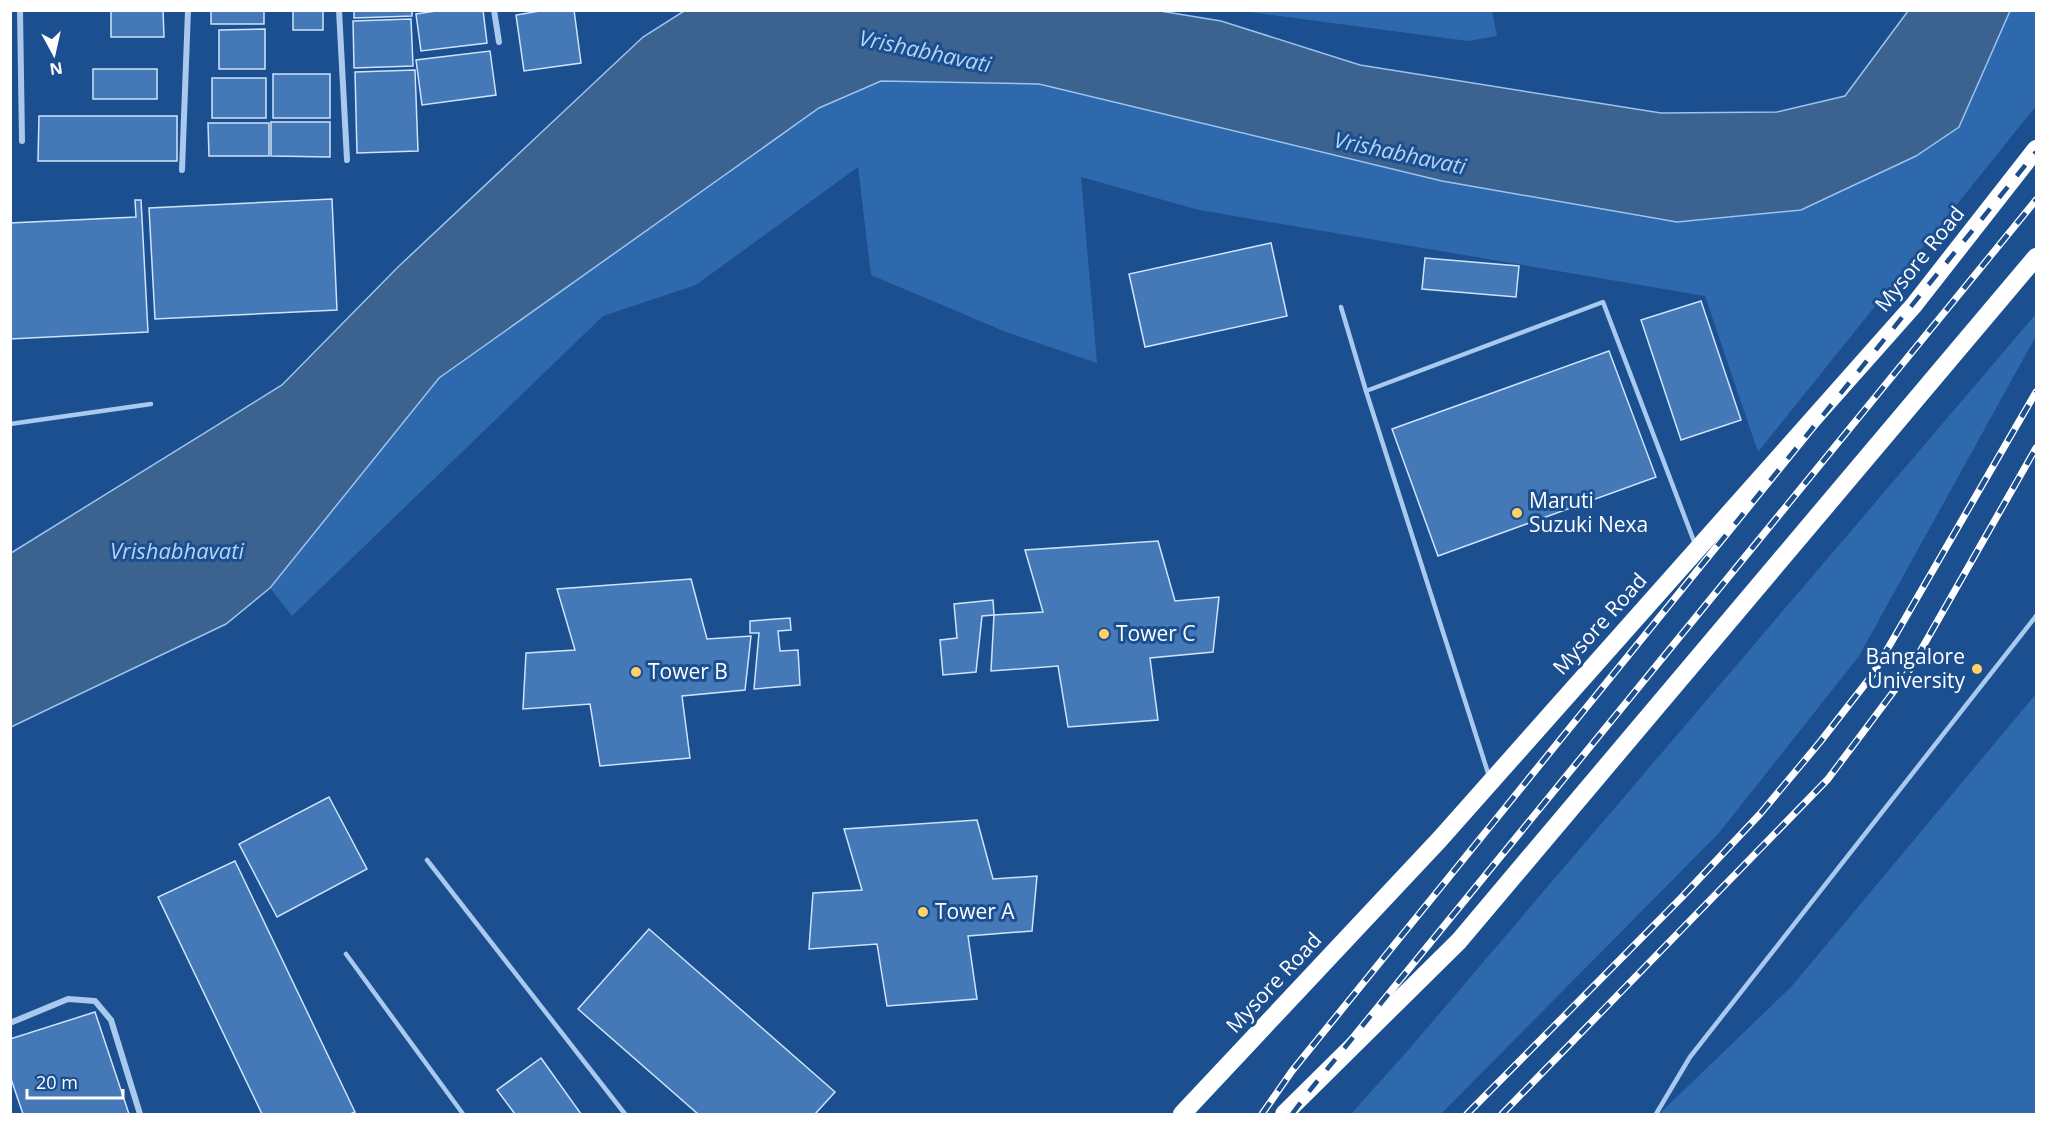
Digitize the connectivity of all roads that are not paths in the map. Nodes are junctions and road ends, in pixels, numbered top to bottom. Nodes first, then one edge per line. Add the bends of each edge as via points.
1 (20, 10) edge
2 (188, 10) edge
3 (339, 10) edge
4 (494, 10) edge
5 (499, 42) dead end
6 (22, 141) dead end
7 (2037, 149) edge
8 (347, 159) dead end
9 (182, 170) dead end
10 (2037, 257) edge
11 (1341, 307) dead end
12 (1366, 391) junction
13 (151, 404) dead end
14 (10, 424) edge
15 (1697, 549) junction
16 (2037, 616) edge
17 (1491, 782) junction
18 (427, 860) dead end
19 (346, 954) dead end
20 (10, 1023) edge
21 (140, 1114) edge
22 (463, 1114) edge
23 (625, 1114) edge
24 (1182, 1114) edge
25 (1284, 1114) edge
26 (1656, 1114) edge

1 - 6 street
2 - 9 street
3 - 8 street
4 - 5 street
7 - 15 highway, Mysore Road via 1914,305
10 - 25 highway via 1459,941
11 - 12 lane
12 - 15 lane via 1603,302
12 - 17 lane
13 - 14 lane
15 - 17 highway, Mysore Road
16 - 26 lane via 1690,1057
17 - 24 highway, Mysore Road
18 - 23 lane
19 - 22 lane
20 - 21 street via 68,999 95,1001 111,1020

